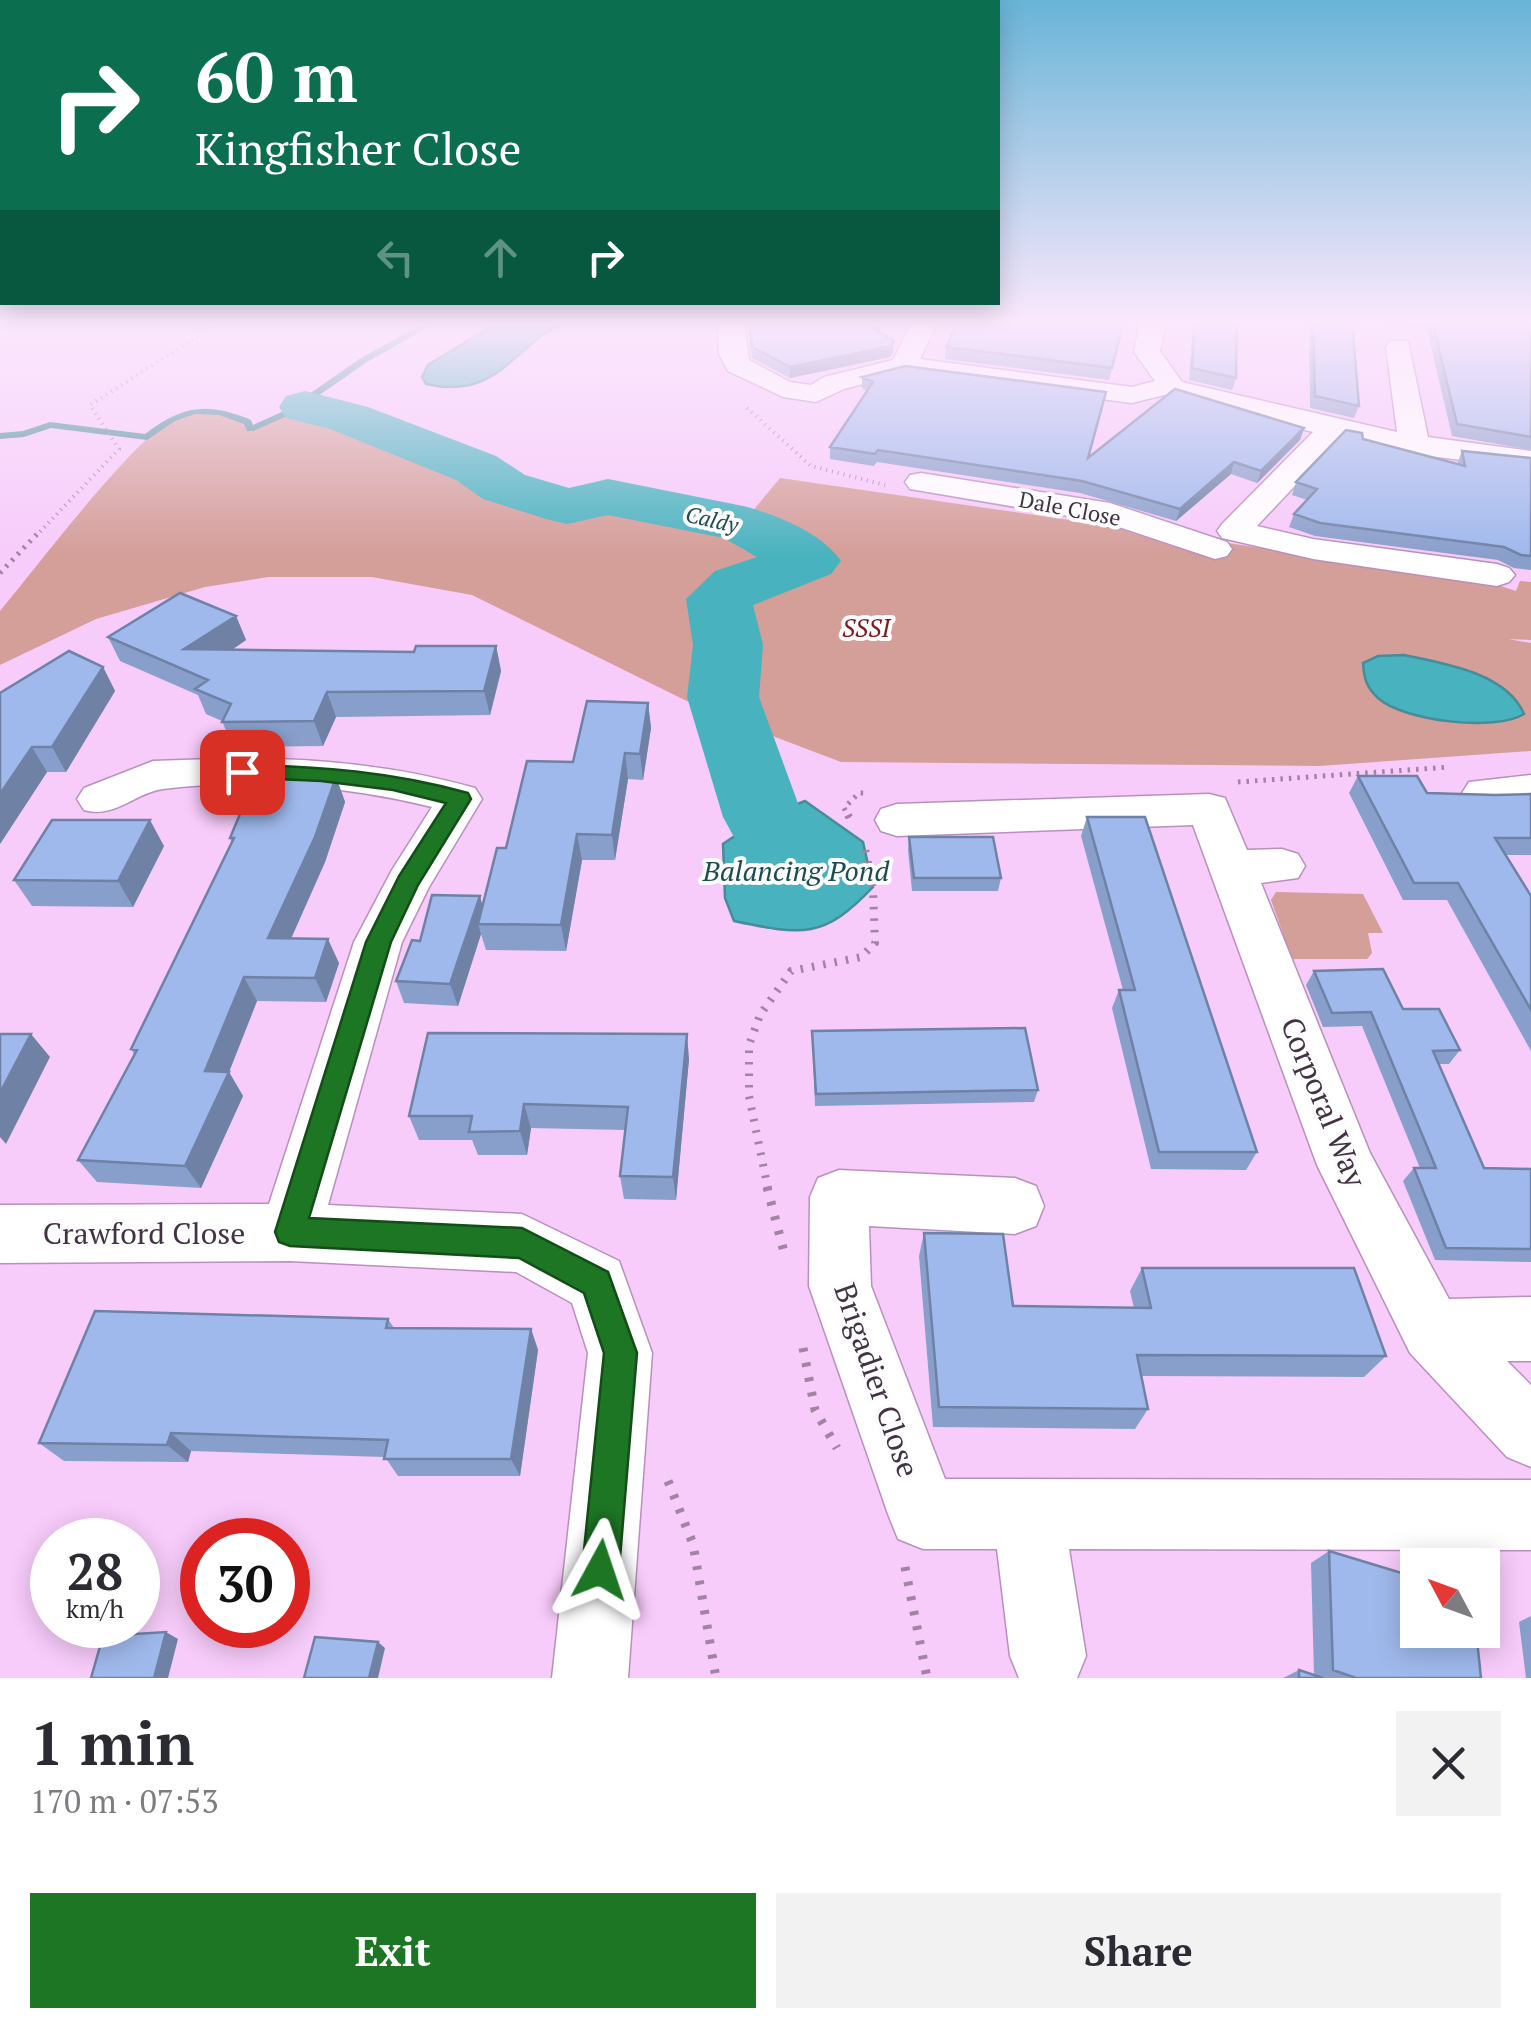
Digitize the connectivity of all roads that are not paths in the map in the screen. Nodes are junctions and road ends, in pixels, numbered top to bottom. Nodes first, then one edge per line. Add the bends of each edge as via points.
1 (1232, 398) edge
2 (1407, 398) edge
3 (1333, 428) junction
4 (1414, 445) junction
5 (1531, 460) edge
6 (920, 482) dead end
7 (1221, 544) junction
8 (1496, 575) dead end
9 (1471, 780) road end
10 (1531, 790) edge
11 (98, 799) dead end
12 (888, 806) road end
13 (1282, 866) dead end
14 (1231, 867) junction
15 (1015, 1206) dead end
16 (290, 1232) junction
17 (0, 1234) edge
18 (1531, 1328) edge
19 (1432, 1331) junction
20 (1531, 1434) edge
21 (1028, 1514) junction
22 (1531, 1515) edge
23 (1048, 1656) dead end
24 (590, 1678) edge

1 - 3 street
2 - 4 street
3 - 4 street
3 - 7 street
4 - 5 street
6 - 7 street, Dale Close via 1110,512
7 - 8 street, Dale Close via 1313,549
9 - 10 street
11 - 16 street via 149,759 476,789 408,882 378,942
12 - 14 street, Corporal Way via 1208,810
13 - 14 street
14 - 19 street, Corporal Way via 1346,1165
15 - 21 street, Brigadier Close via 839,1198 840,1286 923,1514
16 - 17 street, Crawford Close
16 - 24 street, Crawford Close via 522,1243 597,1283 620,1353
18 - 19 street
19 - 20 street, Corporal Way
21 - 22 street, Brigadier Close
21 - 23 street

